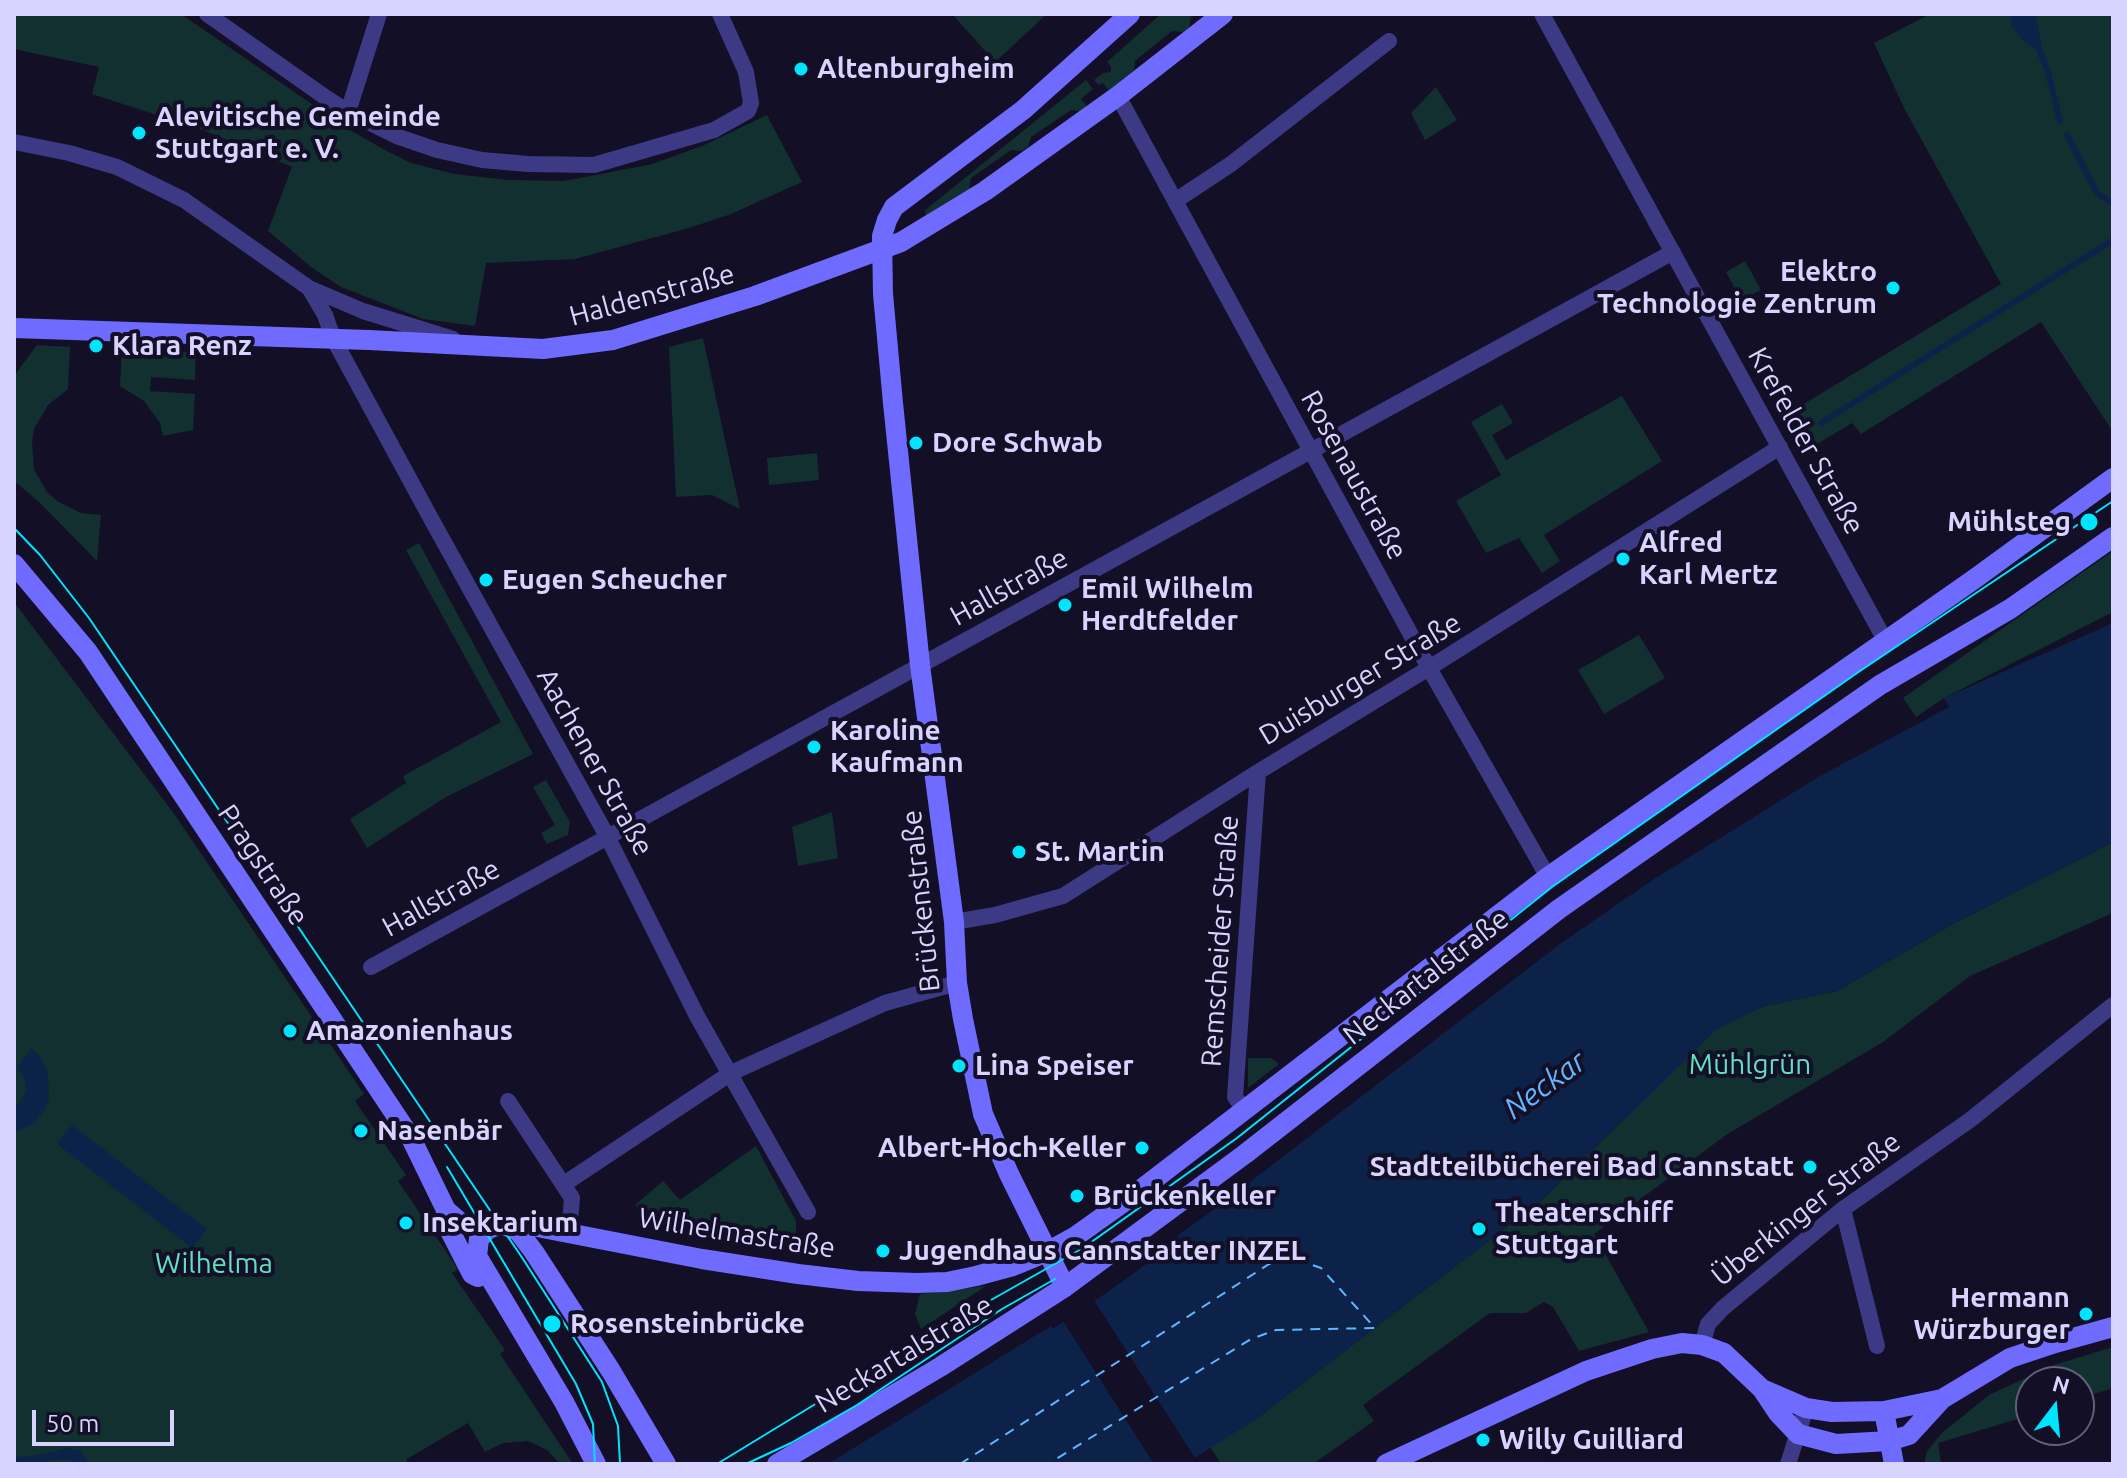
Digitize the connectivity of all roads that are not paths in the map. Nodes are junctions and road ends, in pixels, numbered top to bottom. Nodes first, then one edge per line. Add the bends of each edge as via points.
1 (207, 14) edge
2 (379, 14) edge
3 (720, 14) edge
4 (1130, 14) edge
5 (1223, 14) edge
6 (1542, 14) edge
7 (1389, 41) dead end
8 (1118, 96) junction
9 (348, 112) junction
10 (14, 142) edge
11 (1175, 201) junction
12 (882, 250) junction
13 (1673, 252) junction
14 (309, 288) junction
15 (14, 328) edge
16 (333, 338) junction
17 (474, 345) junction
18 (1780, 447) junction
19 (1311, 452) junction
20 (2113, 478) edge
21 (2113, 537) edge
22 (14, 564) edge
23 (1885, 640) junction
24 (920, 665) junction
25 (1429, 668) junction
26 (1258, 772) junction
27 (607, 836) junction
28 (1548, 877) junction
29 (954, 922) junction
30 (371, 967) dead end
31 (957, 983) junction
32 (2113, 1005) edge
33 (731, 1073) junction
34 (508, 1101) dead end
35 (1245, 1111) junction
36 (564, 1184) junction
37 (1843, 1209) junction
38 (446, 1210) junction
39 (808, 1212) dead end
40 (500, 1225) junction
41 (569, 1233) junction
42 (1047, 1252) junction
43 (1062, 1282) junction
44 (497, 1291) junction
45 (2113, 1327) edge
46 (1702, 1345) junction
47 (1877, 1346) dead end
48 (1762, 1389) junction
49 (1942, 1399) junction
50 (1806, 1408) junction
51 (1884, 1411) junction
52 (1798, 1434) junction
53 (1889, 1441) junction
54 (663, 1457) edge
55 (596, 1464) edge
56 (777, 1464) edge
57 (1386, 1464) edge
58 (1788, 1464) edge
59 (1894, 1464) edge

1 - 9 street
2 - 9 street
3 - 9 street via 746,72 748,111 714,130 594,165 482,160 399,137
4 - 12 main road, Brückenstraße via 1023,110 894,207
5 - 8 main road, Haldenstraße
6 - 13 street, Krefelder Straße
7 - 11 street
8 - 11 street, Rosenaustraße
8 - 12 main road, Haldenstraße via 985,191
10 - 14 street via 117,167 184,200
11 - 19 street, Rosenaustraße
12 - 17 main road, Haldenstraße via 613,340 543,349
12 - 24 main road, Brückenstraße
13 - 18 street, Krefelder Straße
13 - 19 street, Hallstraße
14 - 16 street, Aachener Straße
14 - 17 street via 378,317
15 - 16 main road, Haldenstraße
16 - 17 main road, Haldenstraße
16 - 27 street, Aachener Straße
18 - 23 street, Krefelder Straße
18 - 25 street, Duisburger Straße
19 - 24 street, Hallstraße
19 - 25 street, Rosenaustraße
20 - 23 main road, Neckartalstraße
21 - 43 main road, Neckartalstraße via 2010,609 1880,685 1559,909 1245,1154
22 - 38 main road, Pragstraße via 88,652 411,1138
23 - 28 main road, Neckartalstraße
24 - 27 street, Hallstraße
24 - 29 main road, Brückenstraße
25 - 26 street, Duisburger Straße
25 - 28 street, Rosenaustraße
26 - 29 street, Duisburger Straße via 1063,896
26 - 35 street, Remscheider Straße via 1235,1097
27 - 30 street, Hallstraße
27 - 33 street, Aachener Straße
28 - 35 main road, Neckartalstraße
29 - 31 main road, Brückenstraße
31 - 33 street via 885,1003
31 - 42 main road, Brückenstraße via 983,1114
32 - 37 street, Überkinger Straße via 1970,1120
33 - 36 street
33 - 39 street, Aachener Straße
34 - 36 street
35 - 42 main road, Neckartalstraße
36 - 41 street via 572,1198
37 - 46 street, Überkinger Straße via 1723,1308 1708,1324
37 - 47 street
38 - 40 main road via 462,1224
38 - 44 main road, Pragstraße via 447,1225 472,1274
40 - 41 main road, Wilhelmastraße
40 - 44 main road via 483,1234 477,1251
40 - 54 main road via 518,1231 534,1252
41 - 42 main road, Wilhelmastraße via 858,1281 947,1282
42 - 43 main road, Brückenstraße
43 - 56 main road, Neckartalstraße via 940,1367
44 - 55 main road, Pragstraße
45 - 49 main road via 2010,1358
46 - 48 main road via 1724,1353
46 - 57 main road via 1682,1343 1606,1363
48 - 50 main road
48 - 52 main road
49 - 51 main road
49 - 53 main road via 1909,1435
50 - 51 main road
50 - 52 street
51 - 53 main road
52 - 53 main road via 1836,1444
52 - 58 street
53 - 59 main road

